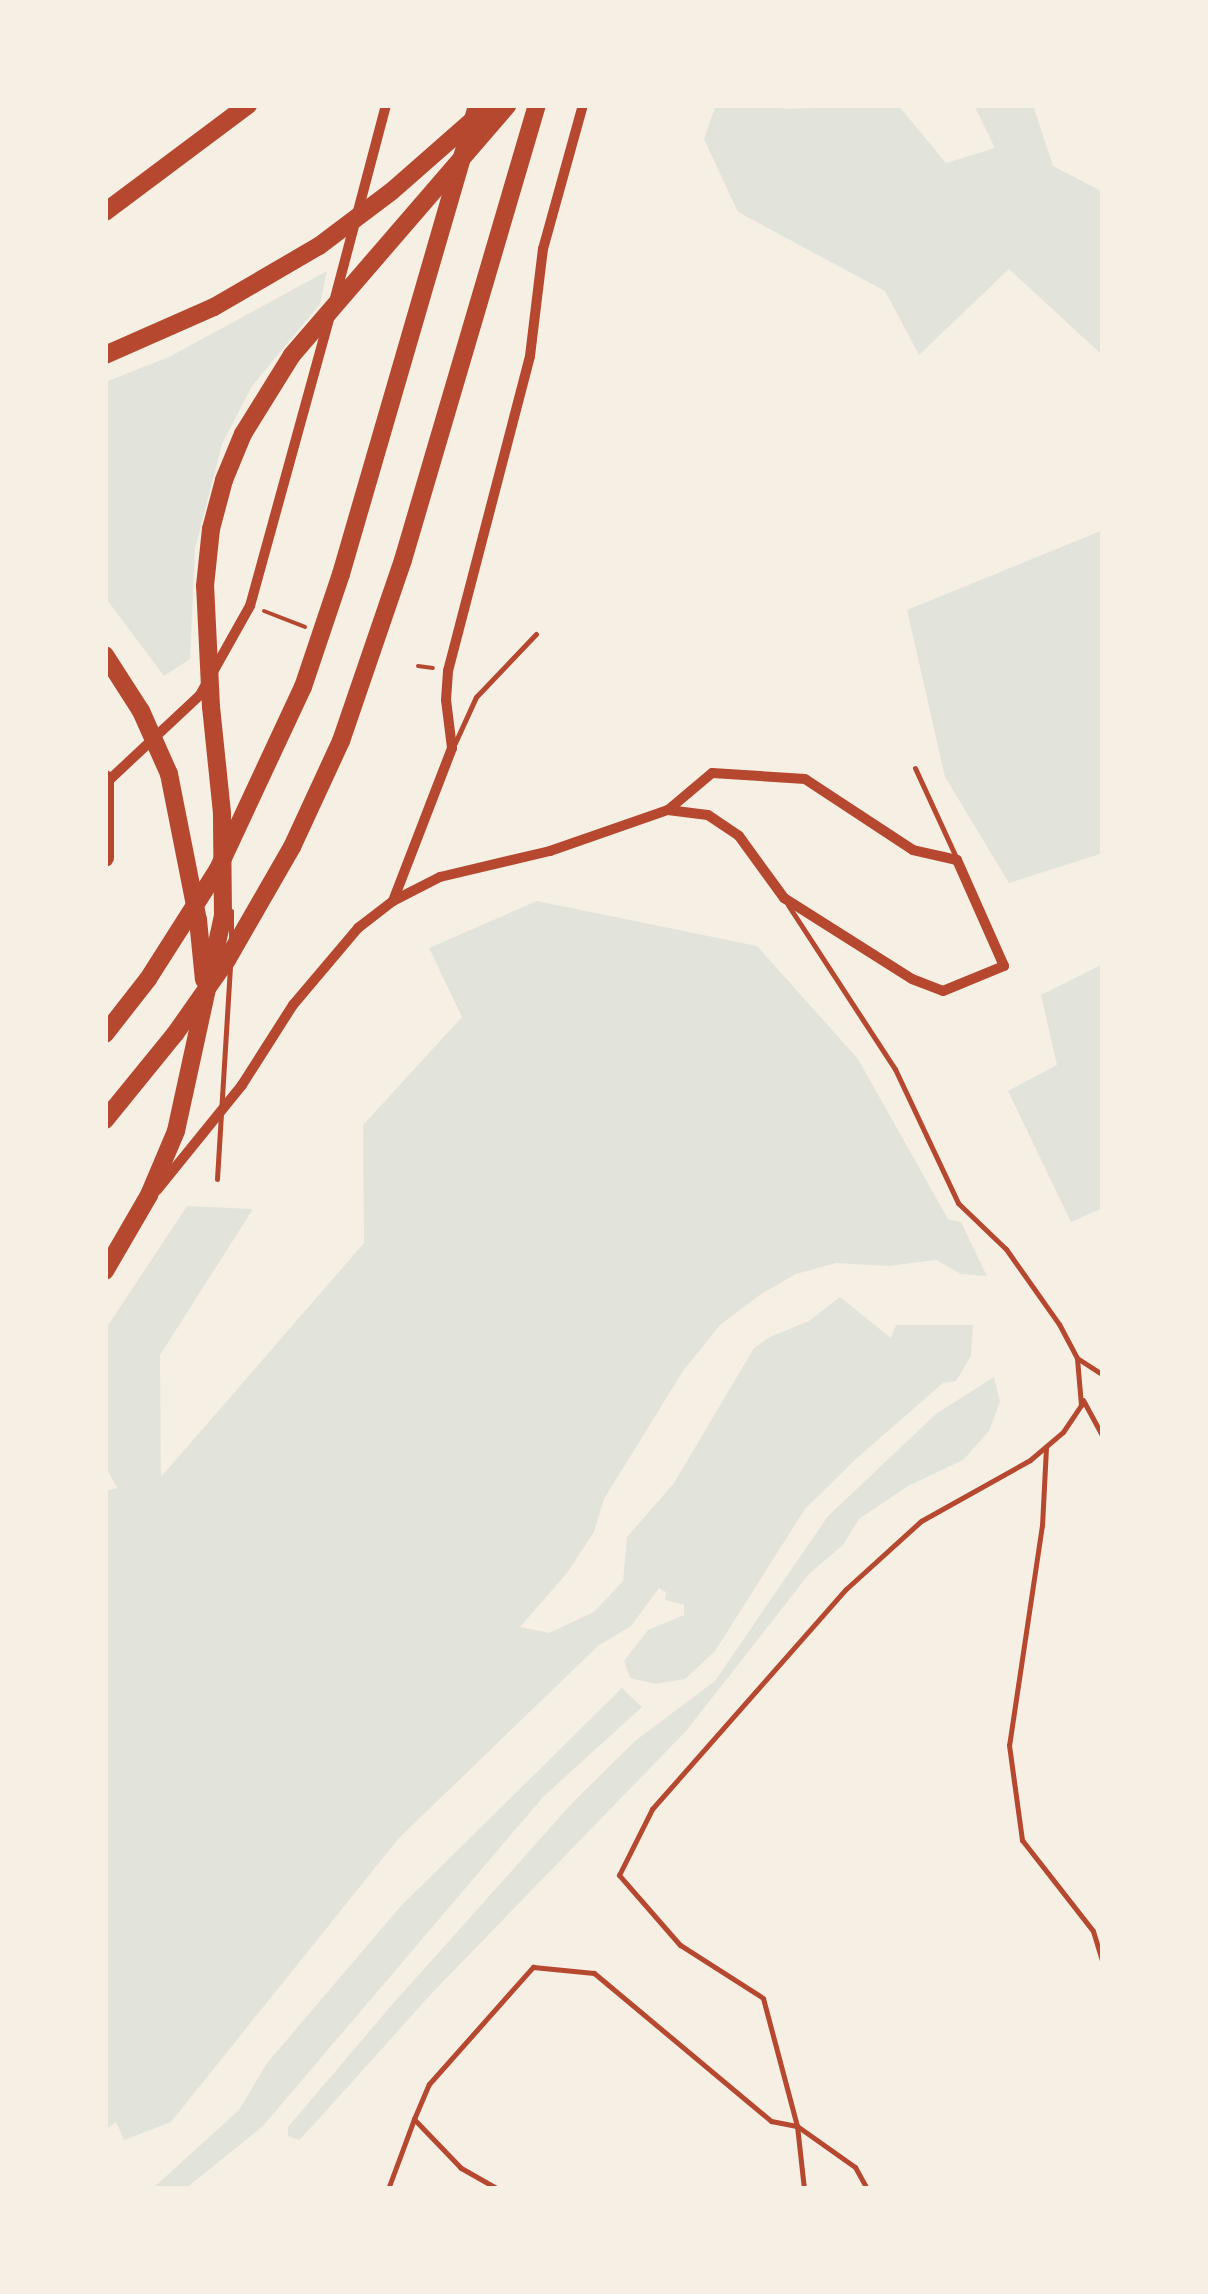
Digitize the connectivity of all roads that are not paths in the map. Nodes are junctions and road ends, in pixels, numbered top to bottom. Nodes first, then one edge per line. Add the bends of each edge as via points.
1 (248, 105) edge
2 (386, 105) edge
3 (477, 105) edge
4 (490, 105) edge
5 (508, 105) edge
6 (536, 105) edge
7 (583, 105) edge
8 (105, 212) edge
9 (105, 355) edge
10 (536, 634) dead end
11 (105, 655) edge
12 (452, 748) junction
13 (914, 768) dead end
14 (105, 781) edge
15 (668, 810) junction
16 (222, 813) junction
17 (105, 858) edge
18 (958, 860) junction
19 (784, 898) junction
20 (393, 901) junction
21 (206, 1002) junction
22 (105, 1034) edge
23 (105, 1120) edge
24 (217, 1179) dead end
25 (105, 1254) edge
26 (105, 1271) edge
27 (1077, 1358) junction
28 (1103, 1376) edge
29 (1080, 1395) junction
30 (1103, 1437) edge
31 (1046, 1447) junction
32 (1103, 1963) edge
33 (414, 2119) junction
34 (797, 2126) junction
35 (388, 2189) edge
36 (498, 2189) edge
37 (804, 2189) edge
38 (866, 2189) edge

1 - 8 highway
2 - 14 street via 250,606 200,695
3 - 22 highway via 303,687 218,870
4 - 9 highway via 319,246 214,307
5 - 16 highway via 292,355 232,457 205,586
6 - 23 highway via 404,560 341,741 292,847 226,960
7 - 12 street via 543,249 530,356 448,671
10 - 12 lane via 476,697
11 - 21 highway via 141,711 172,787
12 - 20 street
13 - 18 lane
14 - 17 highway
15 - 18 street via 712,774 806,779 913,850
15 - 19 street via 708,815 739,836
15 - 20 street via 550,851 440,876
16 - 21 highway via 223,916
16 - 24 lane via 232,918
18 - 19 street via 1004,966 943,990 912,979
19 - 27 lane via 895,1069 958,1203 1006,1249
20 - 25 street via 358,928 293,1005 242,1085
21 - 26 highway via 176,1130
27 - 28 lane
27 - 29 lane
29 - 30 lane
29 - 31 lane via 1082,1405
31 - 32 lane via 1042,1525 1010,1746 1022,1840 1093,1931
31 - 34 lane via 921,1521 846,1589 652,1809 619,1875 680,1945 762,1998
33 - 34 lane via 429,2084 533,1967 594,1973 771,2121
33 - 35 lane
33 - 36 lane via 461,2168
34 - 37 lane
34 - 38 lane via 855,2167

